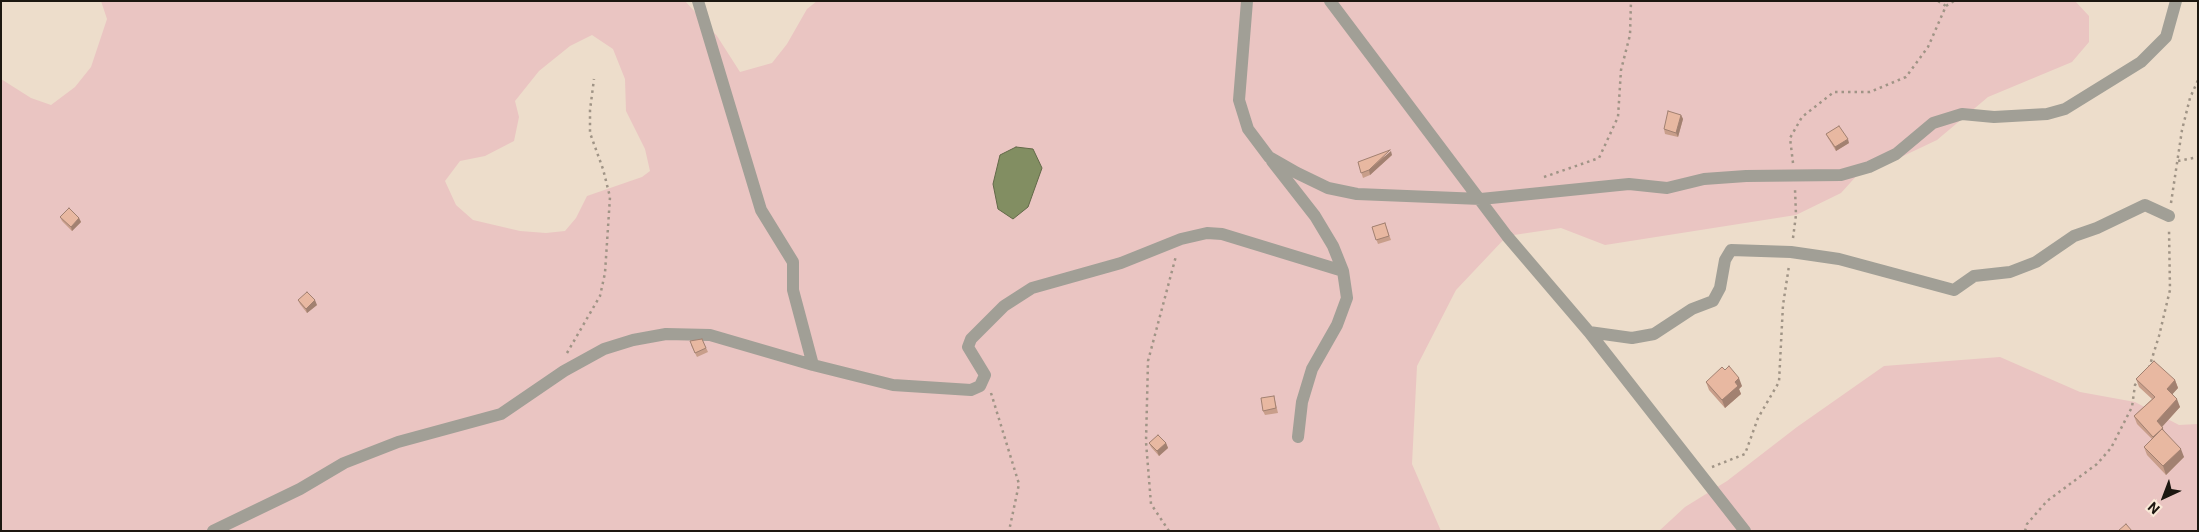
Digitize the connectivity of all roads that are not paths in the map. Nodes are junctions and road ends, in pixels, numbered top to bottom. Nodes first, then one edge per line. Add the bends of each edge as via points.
1 (698, 1) edge
2 (1246, 1) edge
3 (1330, 1) edge
4 (2176, 1) edge
5 (1270, 157) junction
6 (1481, 199) junction
7 (2169, 216) road end
8 (1343, 271) junction
9 (1589, 332) junction
10 (813, 365) junction
11 (1298, 437) dead end
12 (213, 531) edge
13 (1745, 531) edge

1 - 10 street via 761,210 793,262 793,290
2 - 5 street via 1239,100 1248,128
3 - 6 street
4 - 6 street via 2166,38 2141,62 2065,109 2046,114 1994,117 1962,114 1933,123 1896,154 1869,168 1841,176 1746,176 1704,179 1667,188 1629,184
5 - 6 street via 1328,188 1357,194
5 - 8 street via 1315,216
6 - 9 street via 1507,236
7 - 9 street via 2145,205 2074,236 2036,262 2010,272 1974,276 1954,290 1838,259 1791,252 1732,250 1726,260 1720,288 1712,301 1692,309 1654,334 1632,338
8 - 10 street via 1222,234 1207,233 1180,239 1121,263 1032,288 1004,306 971,339 968,347 985,375 980,386 971,390 893,385
8 - 11 street via 1347,298 1338,325 1312,369 1302,402
9 - 13 street
10 - 12 street via 710,335 666,334 633,340 604,349 564,371 502,414 398,442 344,463 300,489

